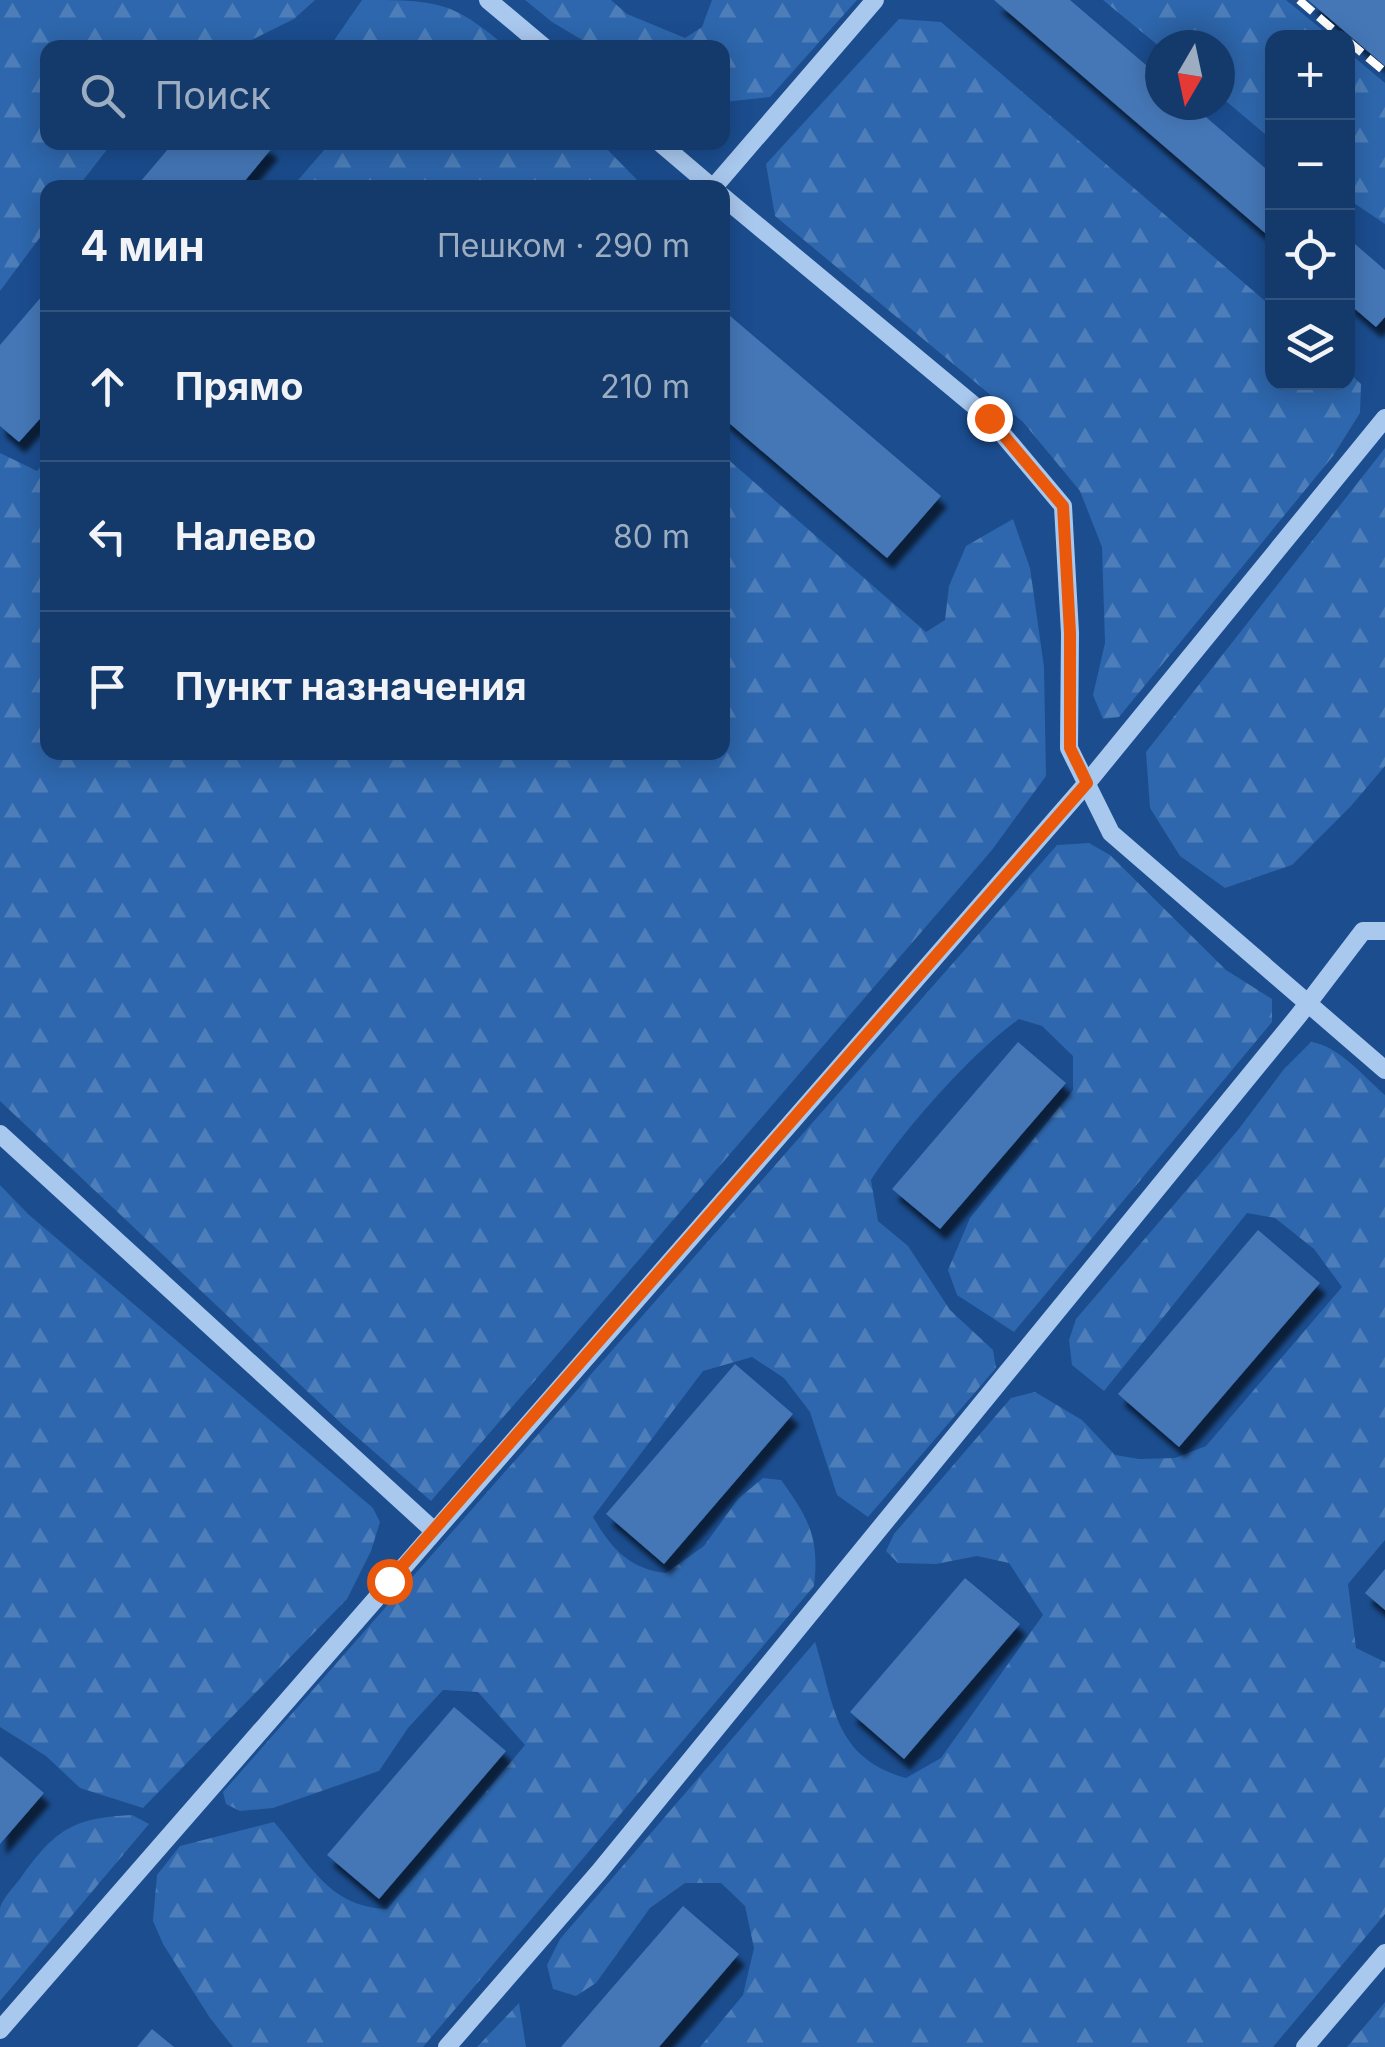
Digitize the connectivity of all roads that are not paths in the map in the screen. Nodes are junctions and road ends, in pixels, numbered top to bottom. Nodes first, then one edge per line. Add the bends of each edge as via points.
1 (488, 0) edge
2 (876, 0) edge
3 (536, 40) edge
4 (668, 150) edge
5 (704, 180) edge
6 (720, 180) edge
7 (730, 203) edge
8 (1385, 418) edge
9 (1087, 783) junction
10 (1385, 931) edge
11 (1308, 1003) junction
12 (1385, 1070) edge
13 (0, 1134) edge
14 (433, 1530) junction
15 (1385, 1953) edge
16 (0, 2030) edge
17 (447, 2047) edge
18 (1305, 2047) edge

1 - 3 lane
2 - 6 lane
4 - 5 lane
7 - 9 lane via 989,418 1063,506 1070,748
8 - 9 lane
9 - 11 lane via 1112,833
9 - 14 lane
10 - 11 lane via 1363,931
11 - 12 lane
11 - 17 lane via 599,1872
13 - 14 lane
14 - 16 lane
15 - 18 lane

